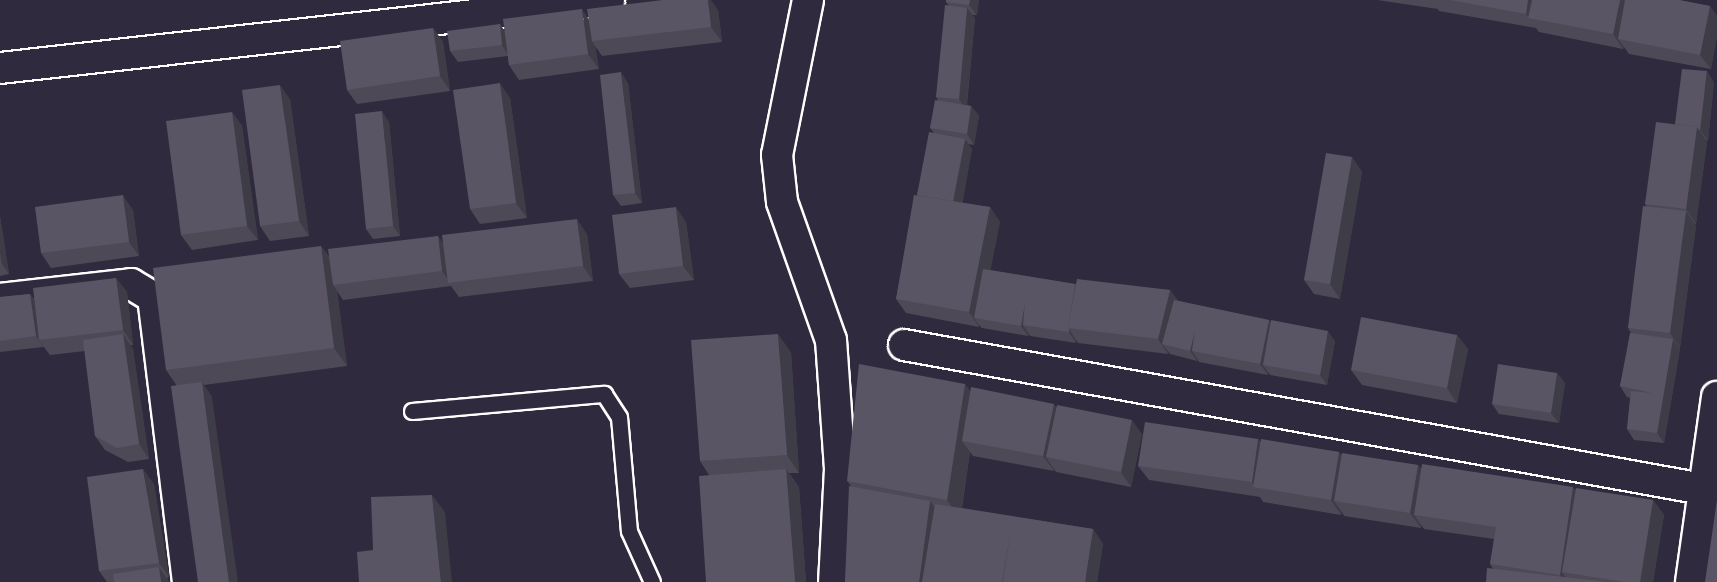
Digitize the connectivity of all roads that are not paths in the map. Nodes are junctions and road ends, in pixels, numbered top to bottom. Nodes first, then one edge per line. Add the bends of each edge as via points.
1 (609, 0) edge
2 (808, 0) edge
3 (0, 68) edge
4 (0, 299) edge
5 (904, 345) dead end
6 (1717, 398) edge
7 (412, 411) dead end
8 (1703, 489) junction
9 (188, 582) edge
10 (652, 582) edge
11 (834, 582) edge
12 (1691, 582) edge

1 - 3 street
2 - 11 street via 777,155 782,202 831,340 840,469
4 - 9 street via 131,284 153,297
5 - 8 street
6 - 8 street
7 - 10 lane via 604,394 619,417 629,531
8 - 12 street

